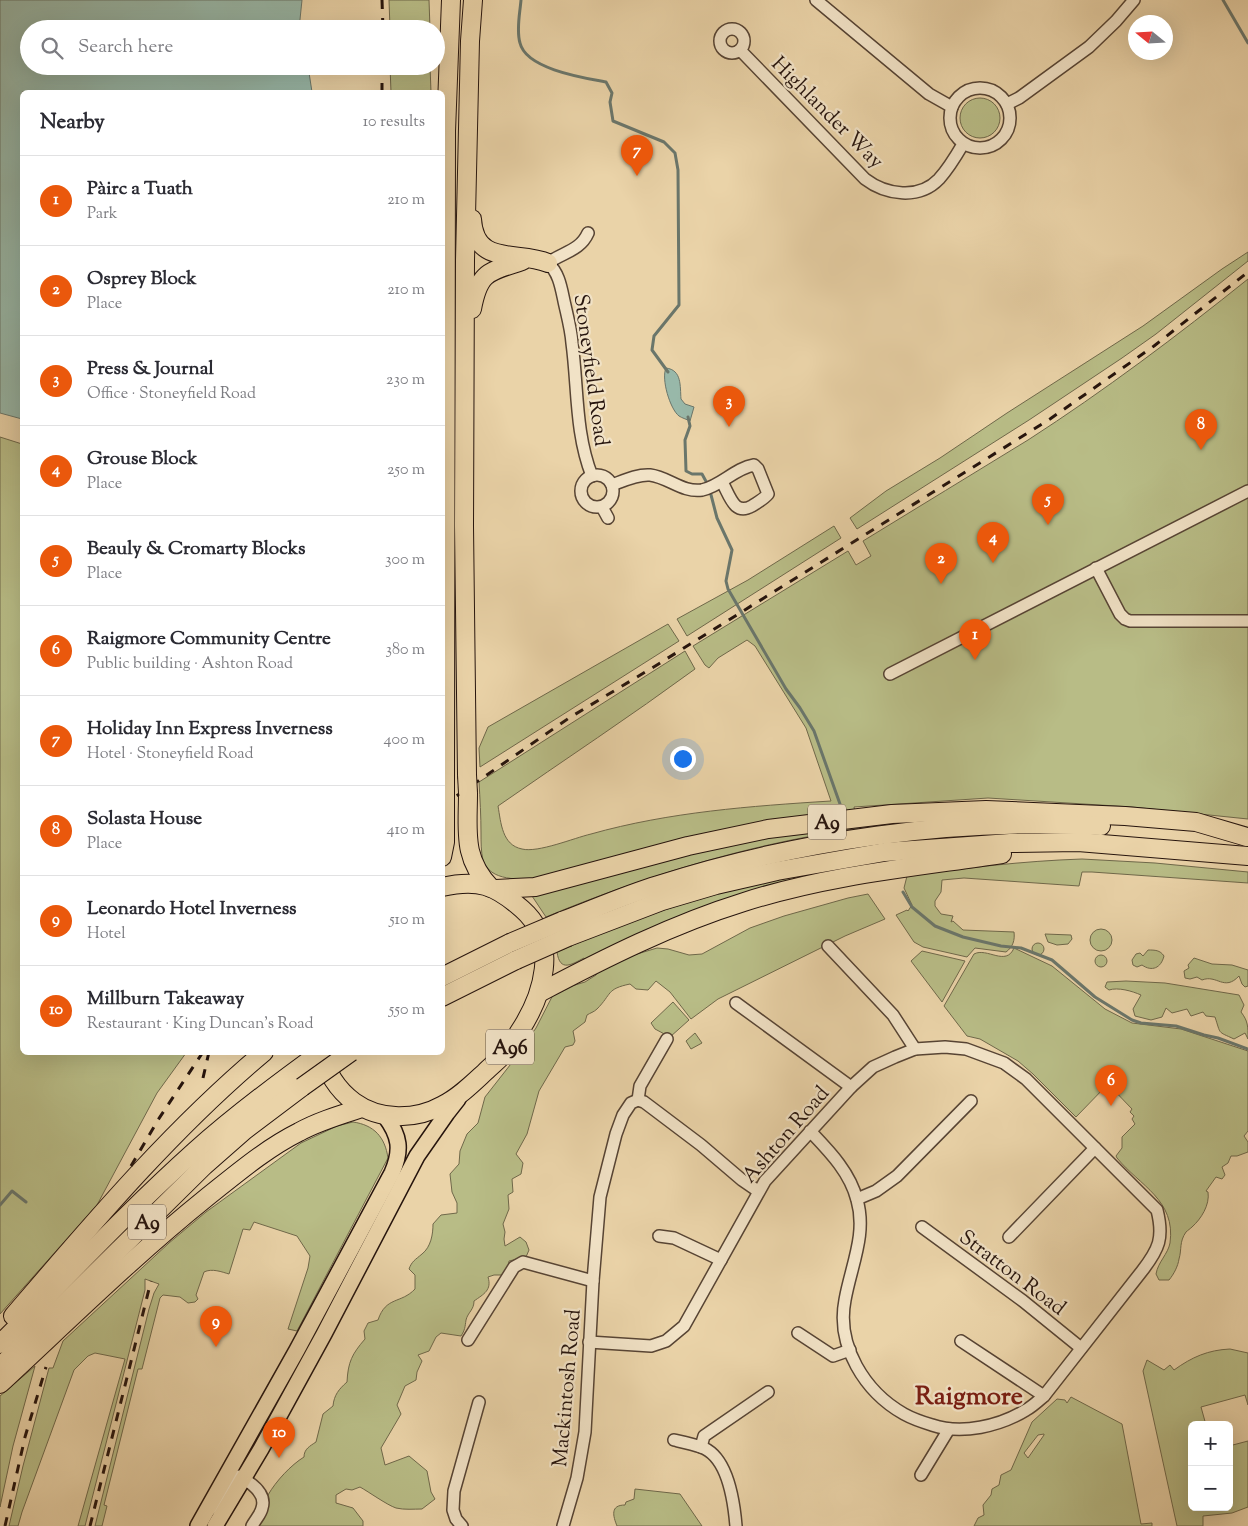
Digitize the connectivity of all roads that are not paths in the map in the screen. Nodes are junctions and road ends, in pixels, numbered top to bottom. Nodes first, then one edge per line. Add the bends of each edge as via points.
1 (451, 0) edge
2 (473, 0) edge
3 (816, 0) edge
4 (1134, 0) edge
5 (740, 50) dead end
6 (1007, 104) junction
7 (952, 107) junction
8 (468, 136) junction
9 (963, 144) junction
10 (588, 233) dead end
11 (527, 259) junction
12 (548, 262) junction
13 (464, 384) junction
14 (592, 476) junction
15 (612, 485) junction
16 (713, 486) dead end
17 (1248, 492) edge
18 (602, 507) junction
19 (608, 518) dead end
20 (1096, 568) junction
21 (1248, 621) edge
22 (890, 674) dead end
23 (445, 781) edge
24 (445, 781) edge
25 (445, 822) edge
26 (445, 822) edge
27 (1247, 837) edge
28 (445, 842) edge
29 (1078, 842) junction
30 (1248, 856) edge
31 (445, 887) edge
32 (494, 888) junction
33 (565, 929) junction
34 (828, 946) dead end
35 (513, 952) junction
36 (445, 976) edge
37 (539, 993) junction
38 (445, 994) edge
39 (736, 1003) dead end
40 (667, 1039) dead end
41 (915, 1050) junction
42 (261, 1055) edge
43 (318, 1055) edge
44 (322, 1055) edge
45 (347, 1055) edge
46 (851, 1087) junction
47 (466, 1090) junction
48 (638, 1100) junction
49 (971, 1101) dead end
50 (362, 1108) junction
51 (385, 1116) junction
52 (810, 1132) junction
53 (1095, 1148) junction
54 (758, 1191) junction
55 (857, 1199) junction
56 (922, 1227) dead end
57 (659, 1236) dead end
58 (1009, 1237) dead end
59 (721, 1260) junction
60 (593, 1281) junction
61 (0, 1331) edge
62 (798, 1333) dead end
63 (468, 1340) dead end
64 (961, 1341) dead end
65 (589, 1342) junction
66 (0, 1344) edge
67 (1081, 1348) junction
68 (850, 1350) junction
69 (0, 1367) edge
70 (0, 1384) edge
71 (768, 1392) dead end
72 (1044, 1396) junction
73 (479, 1402) dead end
74 (949, 1429) junction
75 (674, 1440) dead end
76 (701, 1447) junction
77 (921, 1474) dead end
78 (243, 1479) junction
79 (205, 1512) junction
80 (459, 1522) edge
81 (198, 1526) edge
82 (216, 1526) edge
83 (252, 1526) edge
84 (563, 1526) edge
85 (736, 1526) edge

1 - 23 highway, bridge via 446,131
2 - 8 highway, A96
3 - 7 street via 929,94
4 - 6 street via 1089,47
5 - 9 street, Highlander Way via 865,179 883,190 905,193 930,186 944,173
6 - 7 street via 996,92 980,87 960,95
6 - 9 street via 1011,123 1002,140 979,149
7 - 9 street via 950,124
8 - 11 highway via 476,235 486,248 496,254
8 - 13 highway, A96
10 - 12 street via 577,248
11 - 12 highway
11 - 13 highway via 492,271 478,288 472,308
12 - 14 street, Stoneyfield Road via 557,275 566,308 581,434
13 - 32 highway, A96, bridge via 468,836 477,871
14 - 15 street via 606,477
14 - 18 street via 584,481 579,501
15 - 16 street via 648,475 691,490
15 - 18 street via 613,495
17 - 20 street
18 - 19 street
20 - 21 street via 1120,614 1130,622
20 - 22 street
24 - 25 highway, bridge
26 - 28 highway, bridge
27 - 32 highway, A9 via 1196,822 1125,816 986,810 892,814 768,829 688,846 534,888
27 - 33 highway, A9 via 1061,825 996,825 882,834 770,854 712,869 656,886
29 - 30 highway, A9
29 - 33 highway, A9 via 1010,843 885,852 716,885
29 - 37 highway, A9 via 830,879 744,902 671,928
31 - 32 highway, A96 via 467,883
32 - 37 highway, A96 via 518,905 541,935 545,958
33 - 35 highway, A9, bridge
34 - 41 street via 893,1015
35 - 36 highway, A9
35 - 38 highway, A9
37 - 47 highway, A96 via 528,1019 508,1050
39 - 46 street, Ashton Road
40 - 48 street, Mackintosh Road via 640,1086
41 - 46 street, Ashton Road via 873,1067
41 - 53 street, Ashton Road via 966,1049 1004,1063 1026,1079
42 - 61 highway, A9 via 185,1124
43 - 66 highway, A9 via 234,1117 195,1151
44 - 50 highway, A96 via 344,1095
45 - 69 highway, A9, bridge via 245,1130 204,1166
46 - 52 street, Ashton Road
47 - 51 highway, A96 via 425,1113
47 - 78 main road via 418,1156
48 - 54 street
48 - 60 street, Mackintosh Road via 631,1103 623,1115 605,1173 597,1221
49 - 55 street via 897,1176 876,1191
50 - 51 highway, A96
50 - 70 highway, A9 via 327,1119 282,1141 230,1179 173,1224
51 - 79 main road via 399,1146 392,1174
52 - 54 street, Ashton Road
52 - 55 street, Ashton Road via 845,1172
53 - 58 street
53 - 67 street, Ashton Road via 1157,1210 1161,1228 1153,1257
54 - 59 street, Ashton Road
55 - 68 street, Ashton Road via 859,1246 844,1302 845,1333
56 - 67 street, Stratton Road
57 - 59 street via 674,1238
59 - 65 street, Ashton Road via 684,1326 666,1341 651,1346
60 - 63 street, Mackintosh Road via 523,1262 514,1267
60 - 65 street, Mackintosh Road
62 - 68 street via 833,1356
64 - 72 street
65 - 84 street, Mackintosh Road via 585,1432 577,1478
67 - 72 street, Ashton Road
68 - 74 street, Ashton Road via 853,1362 878,1394 913,1419
71 - 76 street via 704,1436
72 - 74 street, Ashton Road via 1012,1418 966,1430
73 - 80 street via 454,1491 454,1510
74 - 77 street
75 - 76 street
76 - 85 street via 720,1462 732,1491
78 - 79 street via 239,1476 234,1478 220,1502
78 - 82 main road
78 - 83 street via 262,1497 262,1508
79 - 81 main road

